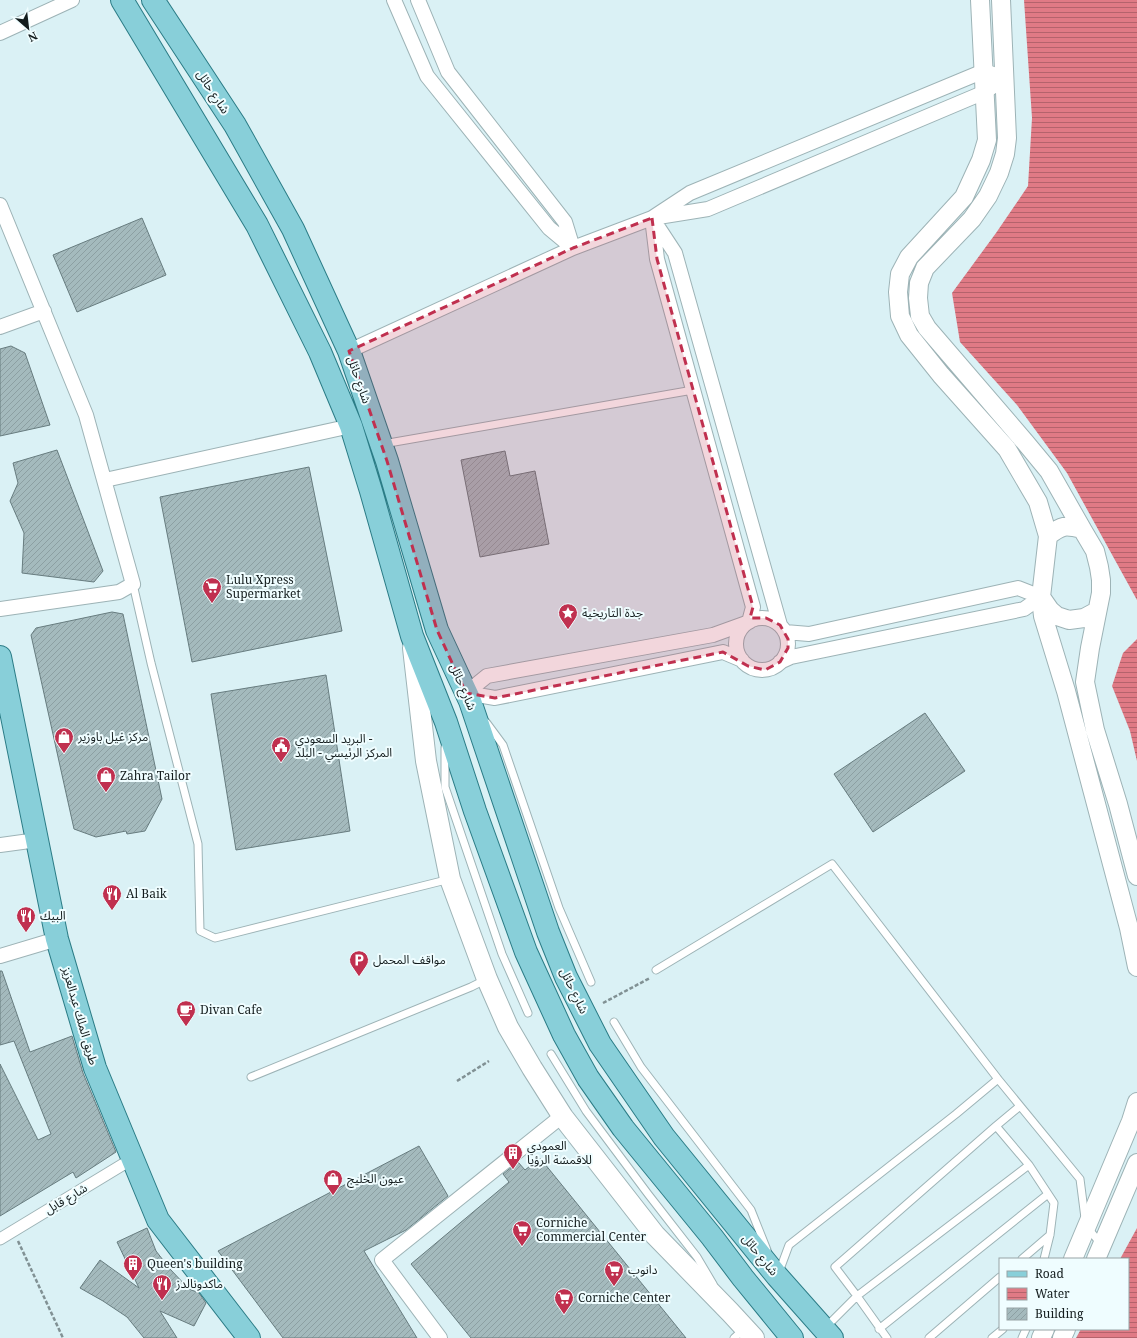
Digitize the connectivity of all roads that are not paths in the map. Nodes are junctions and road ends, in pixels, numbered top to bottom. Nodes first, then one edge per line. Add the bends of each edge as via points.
1 (72, 0) edge
2 (122, 0) edge
3 (153, 0) edge
4 (394, 0) edge
5 (418, 0) edge
6 (980, 0) edge
7 (1001, 0) edge
8 (0, 33) edge
9 (984, 71) junction
10 (1005, 78) junction
11 (986, 92) junction
12 (0, 205) edge
13 (652, 218) junction
14 (573, 248) junction
15 (44, 311) junction
16 (0, 327) edge
17 (348, 351) junction
18 (693, 390) junction
19 (351, 426) junction
20 (381, 444) junction
21 (104, 480) junction
22 (1082, 529) junction
23 (1048, 536) junction
24 (133, 584) junction
25 (1041, 597) junction
26 (0, 610) edge
27 (1097, 611) junction
28 (749, 622) junction
29 (783, 629) junction
30 (412, 636) junction
31 (0, 657) edge
32 (742, 660) junction
33 (780, 662) junction
34 (3, 685) edge
35 (468, 697) junction
36 (446, 722) junction
37 (37, 840) junction
38 (0, 845) edge
39 (1137, 876) edge
40 (450, 879) junction
41 (57, 939) junction
42 (0, 956) edge
43 (1137, 967) edge
44 (656, 970) dead end
45 (487, 979) junction
46 (591, 982) dead end
47 (528, 1013) dead end
48 (614, 1022) dead end
49 (551, 1054) dead end
50 (251, 1077) dead end
51 (998, 1079) junction
52 (1137, 1102) edge
53 (1020, 1106) junction
54 (562, 1116) junction
55 (996, 1126) junction
56 (132, 1159) junction
57 (1137, 1163) edge
58 (1029, 1165) junction
59 (1048, 1194) junction
60 (1086, 1226) junction
61 (1050, 1235) junction
62 (0, 1239) edge
63 (1099, 1252) edge
64 (1023, 1258) edge
65 (1044, 1258) edge
66 (1073, 1258) edge
67 (777, 1276) junction
68 (999, 1279) edge
69 (857, 1296) junction
70 (730, 1312) junction
71 (879, 1329) junction
72 (1003, 1330) edge
73 (828, 1333) edge
74 (744, 1335) edge
75 (788, 1335) edge
76 (249, 1338) edge
77 (440, 1338) edge
78 (886, 1338) edge
79 (929, 1338) edge
80 (992, 1338) edge

1 - 8 street
2 - 19 main road, شارع حائل via 257,225 320,352
3 - 17 main road, شارع حائل via 235,125 294,229
4 - 14 street via 426,76 549,228
5 - 14 street via 448,72 565,222
6 - 9 street
7 - 10 street
9 - 10 street
9 - 11 street
9 - 13 street via 690,194
10 - 11 street
10 - 22 street via 1007,138 999,173 988,196 972,219 924,268 919,283 920,316 927,328 1049,472
11 - 13 street via 708,209
11 - 23 street via 987,140 981,160 964,197 909,257 900,274 900,316 909,335 941,376 1007,449 1038,502
12 - 15 street
13 - 14 street
13 - 18 street via 657,258
13 - 29 street via 675,253
14 - 17 street
15 - 16 street
15 - 21 street via 86,415
17 - 20 main road, شارع حائل
18 - 20 lane
18 - 28 street via 753,607
19 - 21 street
19 - 30 main road, شارع حائل
20 - 35 main road, شارع حائل via 437,630
21 - 24 street
22 - 23 street via 1069,526 1058,528
22 - 27 street via 1095,551 1099,567 1101,593
23 - 25 street
24 - 26 street via 119,592
24 - 40 lane via 198,844 200,931 215,938
25 - 27 street via 1056,616 1069,620 1084,618
25 - 29 street via 1018,588 809,634
25 - 33 street via 1024,609 791,657
25 - 43 street via 1043,616 1068,698
27 - 39 street via 1085,682 1095,730
28 - 29 street via 757,618 766,618 774,620
28 - 32 street via 742,627 738,635 737,648
28 - 35 street via 714,635 487,676
29 - 33 street via 788,640 788,648
30 - 36 main road, شارع حائل
30 - 40 main road via 426,761
31 - 34 main road, طريق الملك عبدالعزيز
32 - 33 street via 748,666 765,670
32 - 35 street via 723,652 495,698
34 - 37 main road, طريق الملك عبدالعزيز
35 - 46 lane via 503,745 559,908
35 - 67 main road, شارع حائل via 548,932 566,977 600,1044 664,1137
36 - 47 lane via 445,787 502,954
36 - 75 main road, شارع حائل via 526,952 564,1035 588,1078 623,1128
37 - 38 street
37 - 41 main road, طريق الملك عبدالعزيز
40 - 45 main road
41 - 42 street
41 - 56 main road, طريق الملك عبدالعزيز via 95,1068
44 - 51 lane via 832,864
45 - 50 lane
45 - 54 main road via 508,1027
48 - 67 lane via 641,1067 751,1210
49 - 70 lane via 586,1111 697,1257
51 - 53 lane
51 - 67 lane via 789,1245
52 - 60 street
53 - 55 lane
53 - 60 lane via 1080,1179
54 - 70 main road via 656,1235
54 - 77 street via 382,1260
55 - 58 lane
55 - 69 lane via 834,1267
56 - 62 street, شارع قابل
56 - 76 main road, طريق الملك عبدالعزيز via 158,1220
57 - 63 street
58 - 59 lane
58 - 69 lane
59 - 61 lane via 1054,1203
59 - 71 lane
60 - 63 lane
60 - 66 street
61 - 64 lane
61 - 65 lane
67 - 73 main road, شارع حائل
68 - 79 lane
69 - 71 lane
69 - 73 lane
70 - 74 main road
71 - 78 lane
72 - 80 lane

